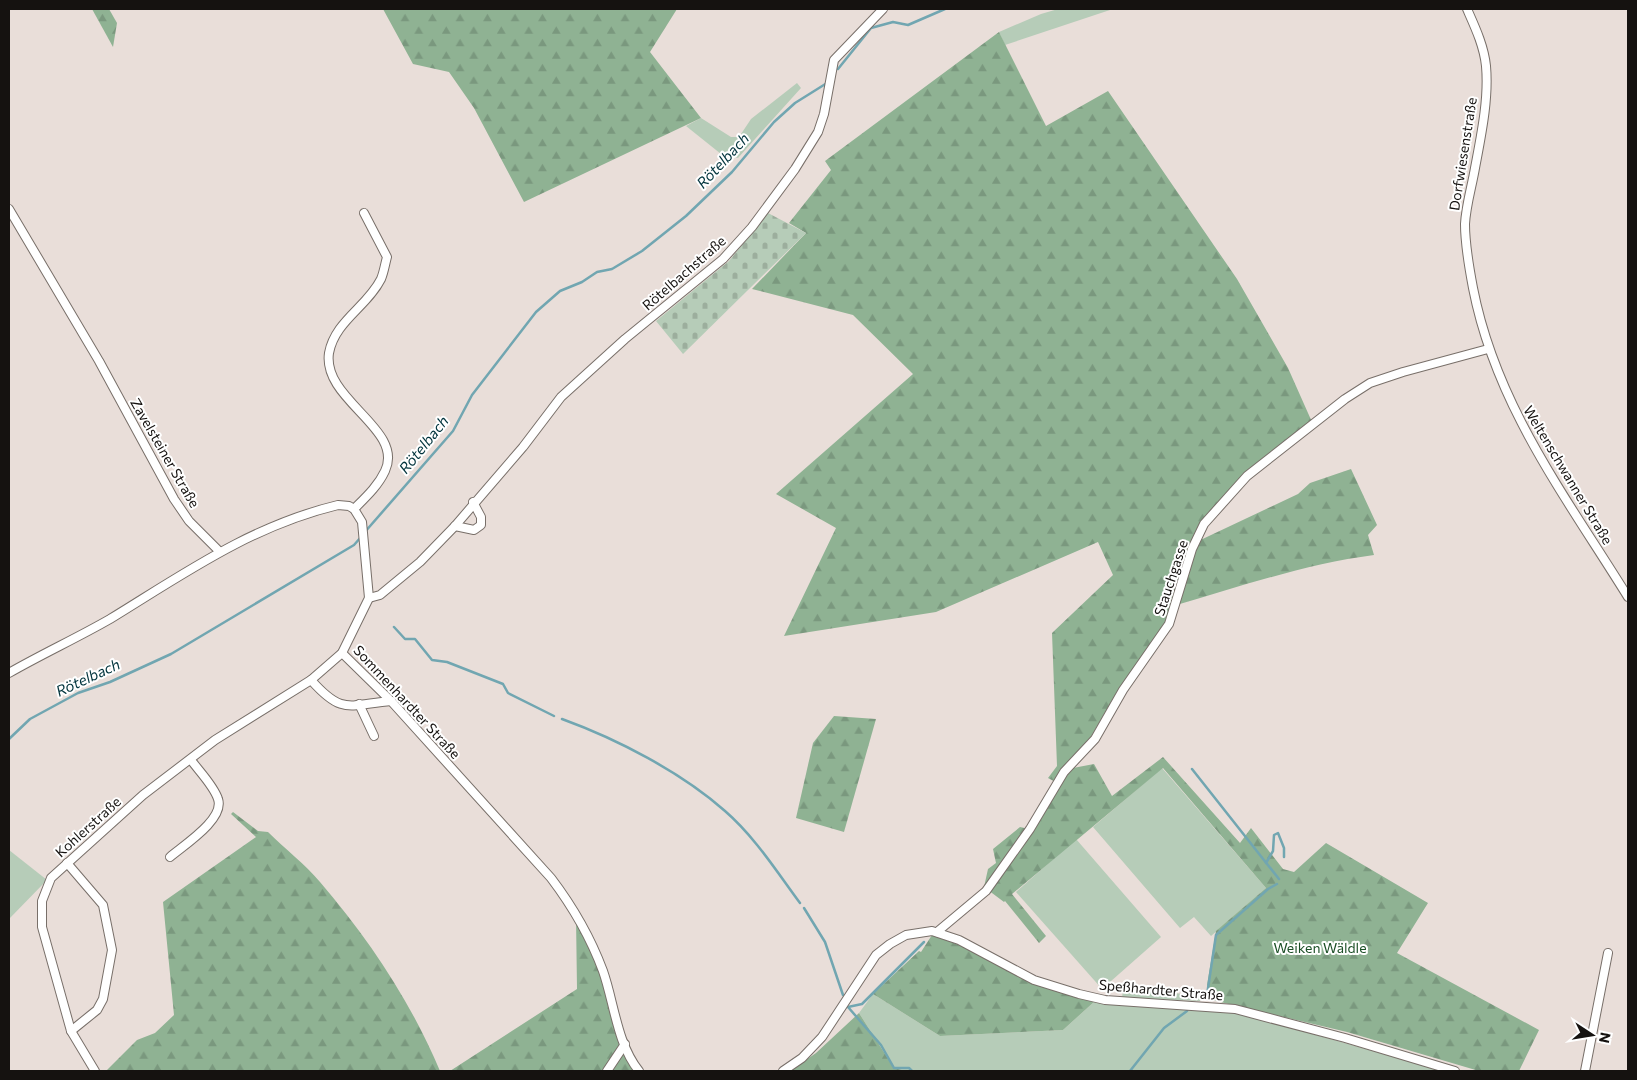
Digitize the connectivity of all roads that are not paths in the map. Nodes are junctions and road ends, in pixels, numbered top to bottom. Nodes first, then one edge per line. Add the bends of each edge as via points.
1 (883, 9) edge
2 (1467, 9) edge
3 (9, 209) edge
4 (364, 213) dead end
5 (1471, 275) joint
6 (1488, 349) junction
7 (473, 502) junction
8 (354, 509) junction
9 (454, 526) junction
10 (219, 551) junction
11 (1628, 597) edge
12 (369, 598) junction
13 (342, 653) junction
14 (9, 673) edge
15 (311, 680) junction
16 (392, 701) junction
17 (359, 704) junction
18 (374, 736) dead end
19 (191, 760) junction
20 (170, 856) dead end
21 (67, 863) junction
22 (937, 932) junction
23 (1608, 953) dead end
24 (71, 1031) junction
25 (625, 1044) junction
26 (95, 1071) edge
27 (607, 1071) edge
28 (639, 1071) edge
29 (783, 1071) edge
30 (1455, 1071) edge
31 (1585, 1071) edge

1 - 7 street, Rötelbachstraße via 834,60 818,132 752,227 723,259 625,339 561,397 523,447
2 - 5 street, Dorfwiesenstraße via 1478,34 1486,67 1480,138 1465,224
3 - 10 street, Zavelsteiner Straße via 99,361 174,499 189,521
4 - 8 street via 387,257 380,279 333,339 329,371 342,394 379,432 387,454 386,468 376,486
5 - 6 street, Weltenschwanner Straße
6 - 11 street, Weltenschwanner Straße via 1512,406 1539,455
6 - 22 street, Stauchgasse via 1370,383 1247,476 1204,524 1192,549 1170,624 1123,690 1095,739 1064,772 1030,829 986,891
7 - 9 street, Rötelbachstraße
7 - 9 street via 481,516 481,525 474,530
8 - 10 street via 338,505 318,510
8 - 12 street via 363,528
9 - 12 street, Rötelbachstraße via 420,562 380,595
10 - 14 street via 108,620
12 - 13 street, Sommenhardter Straße
13 - 15 street, Kohlerstraße
13 - 16 street, Sommenhardter Straße
15 - 17 street via 328,700 342,706
15 - 19 street, Kohlerstraße via 215,740
16 - 17 street
16 - 25 street, Sommenhardter Straße via 569,902 588,932
17 - 18 street
19 - 20 street via 218,799 219,809 215,818
19 - 21 street, Kohlerstraße via 123,811
21 - 24 street, Kohlerstraße via 51,878 42,901 42,927
21 - 24 street via 103,905 112,950 103,999 97,1010
22 - 29 street, Speßhardter Straße via 906,935 876,955 822,1037 802,1058
22 - 30 street, Speßhardter Straße via 959,940 1034,980 1079,994 1111,1000 1235,1009
23 - 31 street
24 - 26 street, Kohlerstraße
25 - 27 street
25 - 28 street, Sommenhardter Straße

